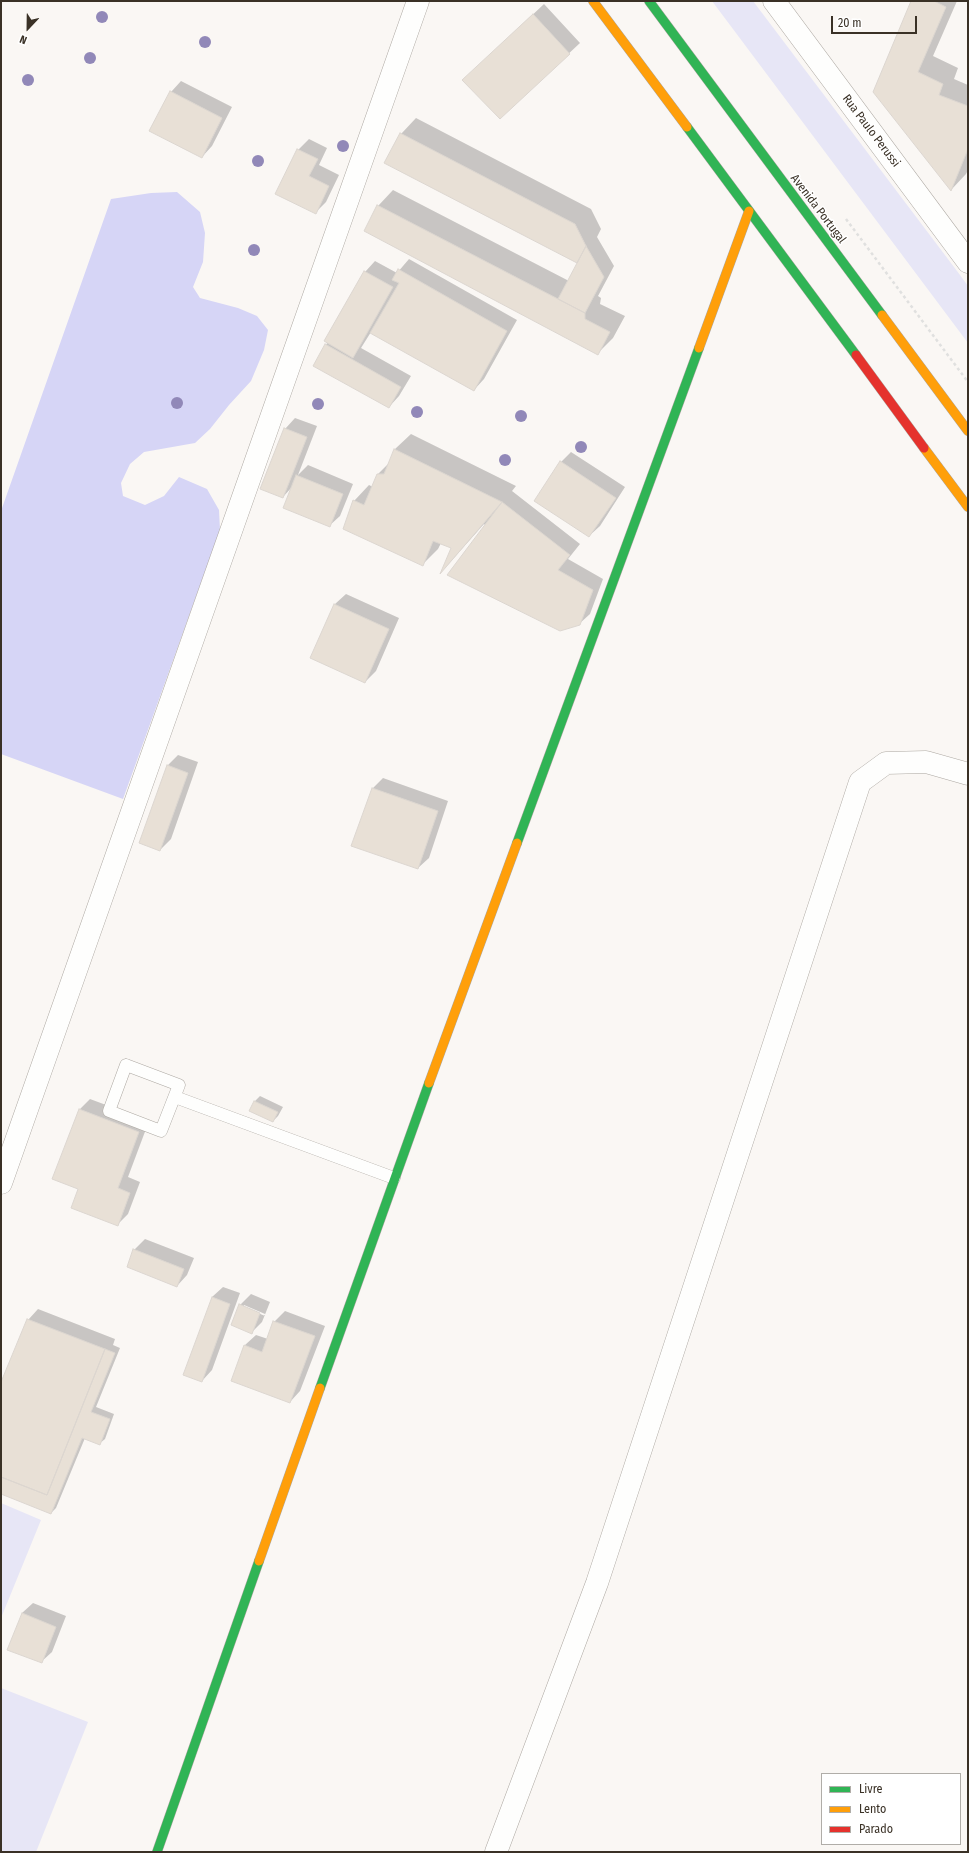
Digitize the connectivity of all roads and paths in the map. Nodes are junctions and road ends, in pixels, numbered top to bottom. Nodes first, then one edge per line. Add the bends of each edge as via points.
1 (418, 1) edge
2 (593, 1) edge
3 (649, 1) edge
4 (774, 1) edge
5 (749, 211) junction
6 (968, 262) edge
7 (968, 431) edge
8 (968, 507) edge
9 (968, 774) edge
10 (175, 1097) junction
11 (394, 1178) junction
12 (1, 1183) edge
13 (157, 1852) edge
14 (496, 1852) edge

1 - 12 street
2 - 5 street
3 - 7 street, Avenida Portugal
4 - 6 street, Rua Paulo Perussi
5 - 8 street
5 - 11 street
9 - 14 street via 926,762 886,763 860,782 597,1583
10 - 10 lane via 179,1085 126,1065 109,1111 161,1130
10 - 11 lane
11 - 13 street

